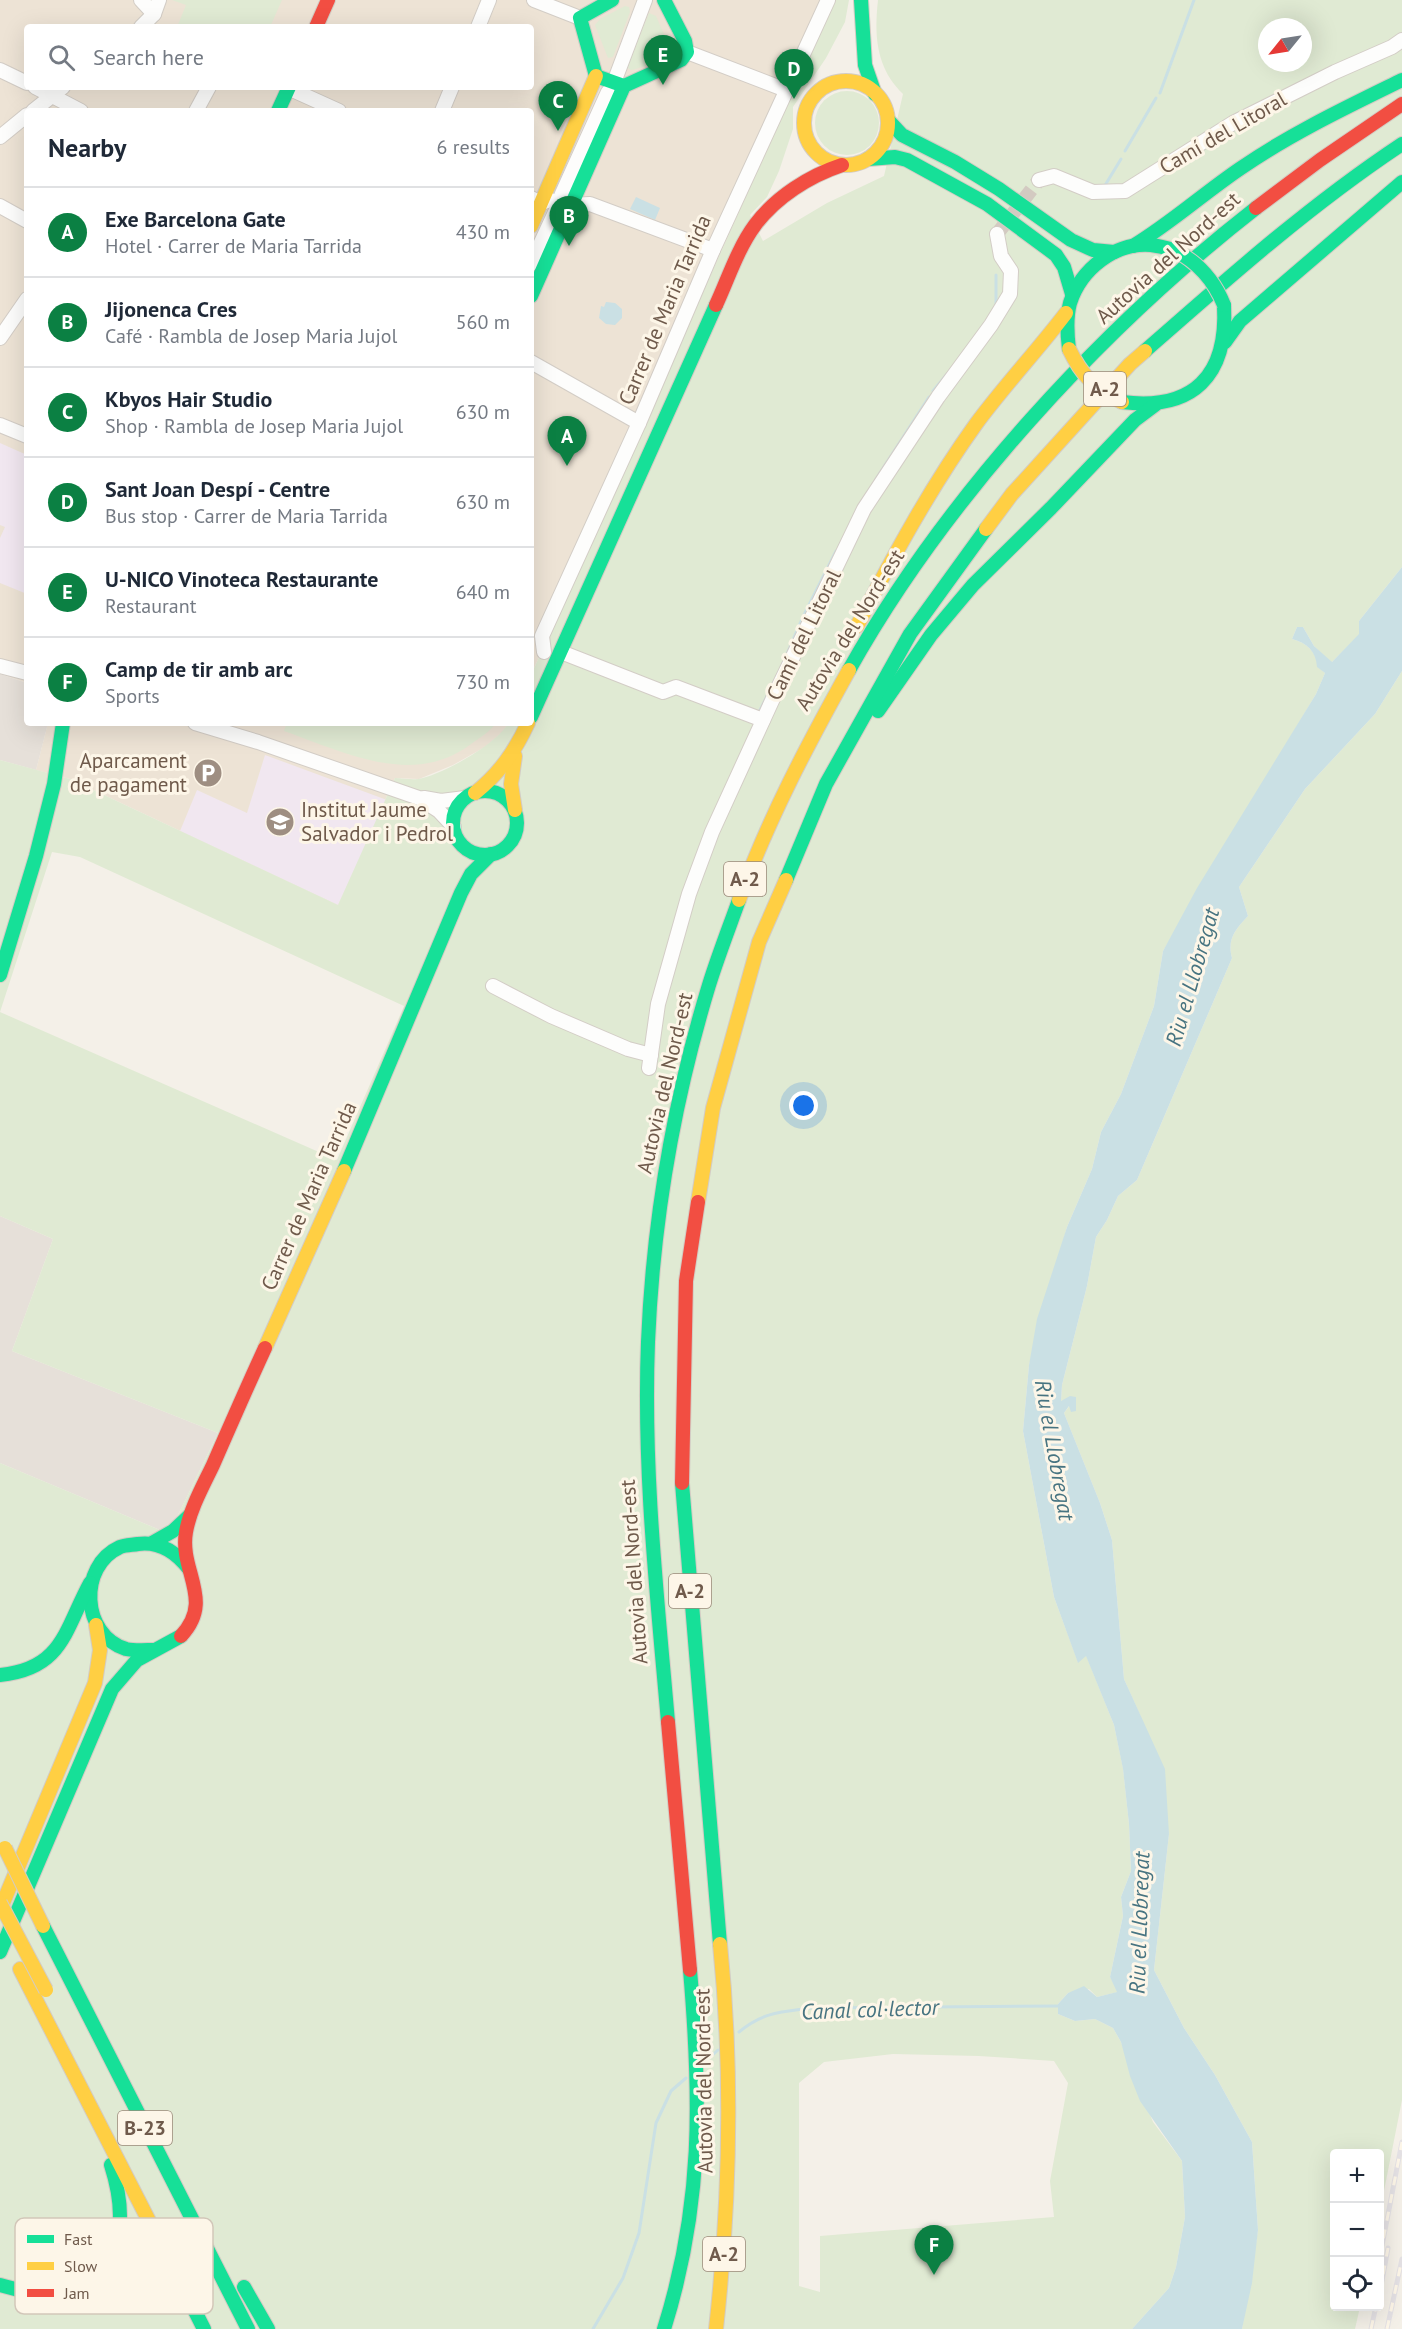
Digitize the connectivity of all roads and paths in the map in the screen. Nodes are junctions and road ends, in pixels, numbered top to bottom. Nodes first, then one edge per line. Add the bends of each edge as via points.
1 (141, 0) edge
2 (159, 0) edge
3 (328, 0) edge
4 (489, 0) edge
5 (534, 0) edge
6 (612, 0) edge
7 (645, 0) edge
8 (664, 0) edge
9 (828, 0) edge
10 (861, 0) edge
11 (154, 14) junction
12 (580, 18) junction
13 (144, 24) edge
14 (317, 24) edge
15 (479, 24) edge
16 (1402, 40) edge
17 (863, 50) junction
18 (687, 52) junction
19 (0, 70) edge
20 (596, 76) junction
21 (1402, 80) edge
22 (24, 82) edge
23 (620, 82) junction
24 (837, 83) junction
25 (207, 90) edge
26 (287, 90) edge
27 (294, 90) edge
28 (451, 90) edge
29 (786, 90) junction
30 (57, 91) edge
31 (608, 92) dead end
32 (875, 94) junction
33 (1402, 104) edge
34 (37, 108) edge
35 (77, 108) edge
36 (198, 108) edge
37 (279, 108) edge
38 (333, 108) edge
39 (443, 108) edge
40 (24, 118) edge
41 (888, 120) junction
42 (0, 137) edge
43 (808, 141) junction
44 (1402, 144) edge
45 (868, 159) junction
46 (842, 165) junction
47 (1039, 180) dead end
48 (1402, 182) edge
49 (803, 183) junction
50 (536, 201) edge
51 (563, 202) junction
52 (5, 209) edge
53 (24, 219) edge
54 (0, 222) edge
55 (998, 234) dead end
56 (1133, 246) junction
57 (713, 250) junction
58 (1114, 252) junction
59 (534, 258) edge
60 (534, 287) edge
61 (1072, 294) junction
62 (24, 302) edge
63 (1066, 313) junction
64 (0, 338) edge
65 (1225, 342) junction
66 (534, 364) edge
67 (1155, 405) junction
68 (639, 423) junction
69 (0, 425) edge
70 (24, 435) edge
71 (852, 635) dead end
72 (534, 639) edge
73 (842, 654) dead end
74 (558, 658) junction
75 (0, 666) edge
76 (24, 672) edge
77 (534, 710) edge
78 (763, 720) junction
79 (63, 726) edge
80 (205, 726) edge
81 (527, 726) edge
82 (515, 752) junction
83 (787, 781) junction
84 (470, 796) junction
85 (419, 798) junction
86 (817, 799) junction
87 (515, 810) junction
88 (454, 827) junction
89 (459, 840) junction
90 (491, 854) junction
91 (461, 893) junction
92 (0, 975) edge
93 (493, 986) dead end
94 (190, 1515) junction
95 (152, 1543) junction
96 (190, 1570) junction
97 (90, 1583) junction
98 (96, 1625) junction
99 (154, 1650) junction
100 (0, 1675) edge
101 (2, 1844) edge
102 (0, 1903) edge
103 (0, 1910) edge
104 (0, 1925) edge
105 (0, 1952) edge
106 (41, 1996) junction
107 (733, 2114) junction
108 (151, 2138) junction
109 (696, 2178) junction
110 (121, 2218) edge
111 (149, 2218) edge
112 (159, 2218) edge
113 (192, 2218) edge
114 (204, 2218) edge
115 (213, 2234) edge
116 (213, 2260) edge
117 (0, 2284) edge
118 (15, 2289) edge
119 (733, 2296) dead end
120 (654, 2313) dead end
121 (197, 2314) edge
122 (210, 2314) edge
123 (204, 2329) edge
124 (218, 2329) edge
125 (248, 2329) edge
126 (268, 2329) edge
127 (664, 2329) edge
128 (716, 2329) edge

1 - 11 street
2 - 11 street
3 - 14 main road
4 - 15 street
5 - 12 street
6 - 12 main road
7 - 23 street
8 - 18 main road
9 - 29 street, Carrer de Maria Tarrida
10 - 17 main road
11 - 13 street
12 - 20 main road
16 - 47 street, Camí del Litoral via 1233,123 1125,191 1092,192 1054,176
17 - 24 main road via 852,70
17 - 32 main road via 867,77
18 - 23 main road via 681,60
18 - 29 street
19 - 22 street
20 - 23 main road
20 - 50 main road
21 - 56 main road via 1298,132 1239,169
23 - 51 main road
24 - 32 main road via 858,83
24 - 43 main road via 823,89 810,103 805,121
25 - 36 street
26 - 37 main road
27 - 38 street
28 - 39 street
29 - 57 street, Carrer de Maria Tarrida
30 - 34 street
30 - 35 street
31 - 51 street
32 - 41 main road
33 - 83 main road, Autovia del Nord-est / A-2 via 1289,182 1225,233 1150,297 1065,381 993,462 920,558 846,671
40 - 42 street
41 - 45 main road via 883,142
41 - 58 main road via 902,135 999,189 1071,240 1093,250
43 - 46 main road via 822,157
43 - 49 main road
44 - 86 main road, Autovia del Nord-est / A-2 via 1311,208 1224,277 1126,367 1071,425 982,529 938,590 878,683
45 - 46 main road
45 - 61 main road via 883,156 907,160 987,204 1056,255
46 - 49 main road, Carrer de Maria Tarrida via 821,171
48 - 65 main road via 1240,321
49 - 74 main road, Carrer de Maria Tarrida via 760,219 746,239
50 - 51 street
51 - 57 street via 590,204
51 - 59 street
51 - 60 main road
52 - 53 street
52 - 54 street
55 - 78 street, Camí del Litoral via 1001,256 1011,271 1010,294 864,509
56 - 58 main road
56 - 65 main road, bridge via 1174,250 1203,269 1224,305
57 - 68 street, Carrer de Maria Tarrida
58 - 61 main road via 1087,271
61 - 63 main road
62 - 64 street
63 - 67 main road, bridge via 1069,349 1090,383 1122,402
63 - 71 main road via 957,451
65 - 67 main road via 1215,366 1197,387 1175,400
66 - 68 street
67 - 86 main road via 1130,424 951,610
68 - 72 street, Carrer de Maria Tarrida
69 - 70 street
72 - 74 street, Carrer de Maria Tarrida via 543,652
73 - 83 main road
74 - 77 main road, Carrer de Maria Tarrida
74 - 78 street via 663,692 676,687
75 - 76 street
78 - 93 street, Camí del Litoral via 712,831 689,894 658,1004 650,1061
79 - 92 main road via 52,794
80 - 85 street
81 - 82 main road
82 - 84 main road via 496,777
82 - 87 main road via 511,784
83 - 109 main road, Autovia del Nord-est / A-2 via 741,889 699,1019 664,1178 650,1306 646,1408 651,1527 695,2030 699,2102
84 - 85 street via 444,801
84 - 87 main road via 486,791 498,794
84 - 88 main road via 456,810
85 - 88 street
86 - 107 main road, Autovia del Nord-est / A-2 via 763,929 731,1029 695,1200 684,1307 680,1413 683,1505
87 - 90 main road via 513,838 504,849
88 - 89 main road
89 - 90 main road via 473,852
89 - 91 main road, Carrer de Maria Tarrida via 463,865
90 - 91 main road, Carrer de Maria Tarrida via 471,874
91 - 94 main road, Carrer de Maria Tarrida via 373,1106
94 - 95 main road
94 - 96 main road via 185,1537
95 - 96 main road via 174,1552
95 - 97 main road via 132,1544 113,1551 99,1565
96 - 99 main road via 197,1598 192,1620 179,1638
97 - 98 main road via 90,1608
97 - 100 main road via 72,1625 51,1654 25,1671
98 - 99 main road via 107,1638 126,1649
98 - 103 main road via 99,1650 95,1683
99 - 105 main road via 126,1670 112,1689
101 - 108 main road, B-23, bridge
102 - 106 main road, B-23, bridge
104 - 106 main road via 20,1970
106 - 110 main road via 68,2076 112,2168
106 - 111 main road
106 - 112 main road, B-23
107 - 119 main road via 737,2242
107 - 128 main road, Autovia del Nord-est / A-2
108 - 113 main road, B-23
108 - 114 main road
109 - 120 main road
109 - 127 main road, Autovia del Nord-est / A-2 via 688,2237
115 - 126 main road
116 - 125 main road, B-23
117 - 118 main road
121 - 123 main road
122 - 124 main road, B-23

